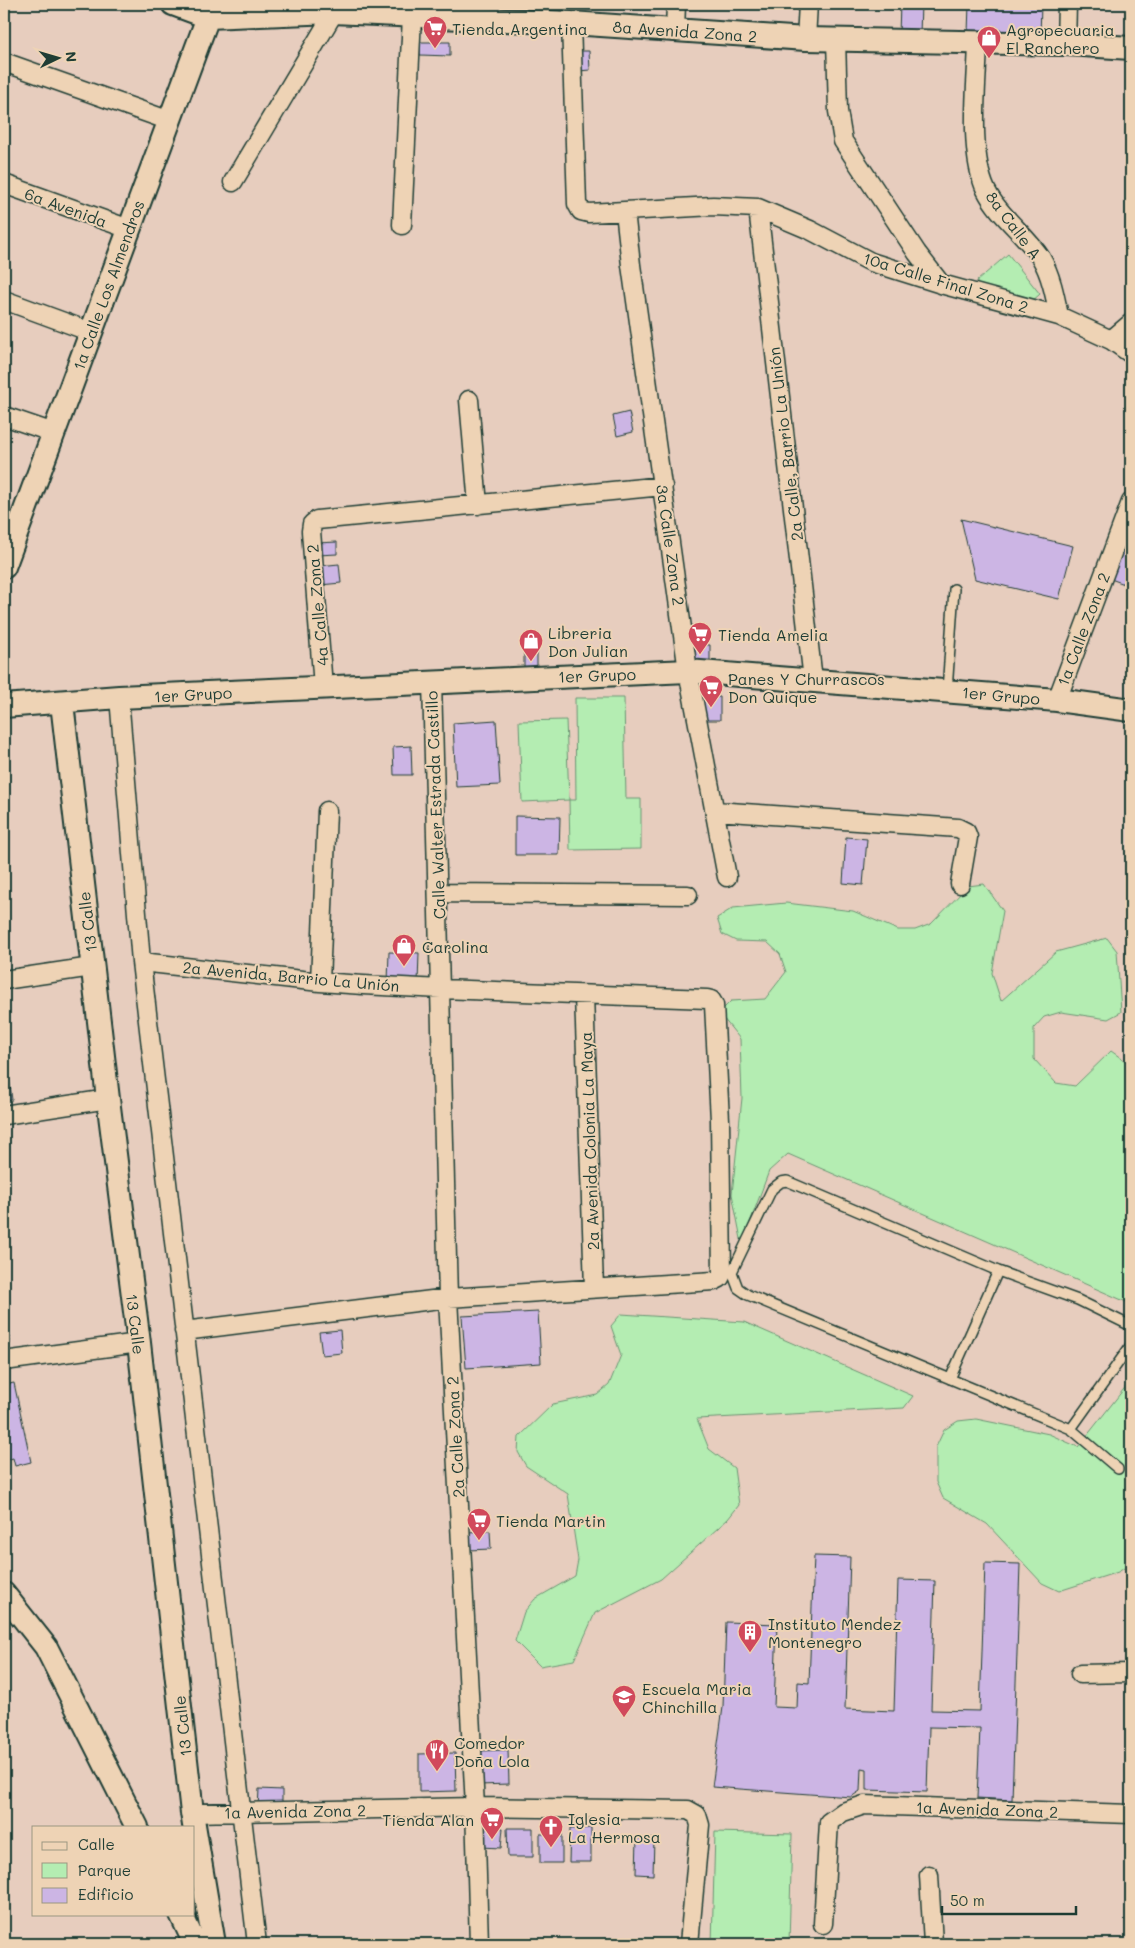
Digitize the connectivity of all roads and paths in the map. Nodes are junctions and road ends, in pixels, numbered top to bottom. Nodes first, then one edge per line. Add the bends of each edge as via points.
1 (173, 4) edge
2 (676, 4) edge
3 (808, 4) edge
4 (1066, 4) edge
5 (336, 8) edge
6 (275, 9) edge
7 (210, 11) edge
8 (412, 16) junction
9 (571, 24) junction
10 (675, 30) junction
11 (806, 39) junction
12 (836, 39) junction
13 (978, 43) junction
14 (1066, 44) junction
15 (1131, 48) edge
16 (4, 62) edge
17 (170, 121) junction
18 (233, 182) dead end
19 (4, 184) edge
20 (758, 208) junction
21 (626, 211) junction
22 (402, 225) dead end
23 (129, 229) junction
24 (941, 284) junction
25 (4, 300) edge
26 (1060, 316) junction
27 (1131, 323) edge
28 (91, 332) junction
29 (1111, 340) junction
30 (1131, 354) edge
31 (469, 400) dead end
32 (4, 416) edge
33 (54, 433) junction
34 (663, 486) junction
35 (1131, 502) edge
36 (478, 505) junction
37 (9, 537) edge
38 (4, 567) edge
39 (954, 589) dead end
40 (688, 671) junction
41 (813, 680) junction
42 (432, 682) junction
43 (323, 687) junction
44 (947, 691) junction
45 (119, 697) junction
46 (1057, 700) junction
47 (62, 703) junction
48 (4, 706) edge
49 (1131, 710) edge
50 (327, 811) dead end
51 (715, 811) junction
52 (727, 878) dead end
53 (960, 884) dead end
54 (438, 893) junction
55 (688, 895) dead end
56 (141, 962) junction
57 (92, 967) junction
58 (4, 980) edge
59 (320, 982) junction
60 (441, 989) junction
61 (584, 995) junction
62 (108, 1099) junction
63 (4, 1115) edge
64 (998, 1271) junction
65 (594, 1288) junction
66 (448, 1298) junction
67 (1131, 1326) edge
68 (184, 1331) junction
69 (139, 1343) junction
70 (1131, 1345) edge
71 (4, 1360) edge
72 (950, 1379) junction
73 (1071, 1430) junction
74 (1118, 1469) dead end
75 (4, 1594) edge
76 (1131, 1673) edge
77 (1080, 1674) dead end
78 (475, 1807) junction
79 (241, 1812) junction
80 (192, 1813) junction
81 (1131, 1814) edge
82 (136, 1826) edge
83 (194, 1826) edge
84 (195, 1831) edge
85 (929, 1875) dead end
86 (181, 1916) edge
87 (823, 1924) dead end
88 (195, 1944) edge
89 (214, 1944) edge
90 (257, 1944) edge
91 (479, 1944) edge
92 (689, 1944) edge
93 (933, 1944) edge

1 - 7 street
2 - 10 street
3 - 11 street
4 - 14 street
5 - 6 street, 8a Avenida Zona 2
5 - 8 street, 8a Avenida Zona 2
5 - 18 street
6 - 7 street, 8a Avenida Zona 2
7 - 17 street, 1a Calle Los Almendros
8 - 9 street, 8a Avenida Zona 2
8 - 22 street
9 - 10 street, 8a Avenida Zona 2
9 - 21 street, 10a Calle Final Zona 2 via 577,204 581,211 589,213
10 - 11 street, 8a Avenida Zona 2
11 - 12 street, 8a Avenida Zona 2
12 - 13 street, 8a Avenida Zona 2
12 - 24 street via 838,111 843,141
13 - 14 street, 8a Avenida Zona 2
13 - 26 street, 8a Calle A via 975,148 980,172 987,191 1000,210 1040,257 1049,274
14 - 15 street, 8a Avenida Zona 2
16 - 17 street
17 - 23 street, 1a Calle Los Almendros
19 - 23 street, 6a Avenida
20 - 21 street, 10a Calle Final Zona 2 via 713,206
20 - 24 street, 10a Calle Final Zona 2 via 810,230 871,262
20 - 41 street, 2a Calle, Barrio La Unión
21 - 34 street, 3a Calle Zona 2
23 - 28 street, 1a Calle Los Almendros
24 - 26 street, 10a Calle Final Zona 2
25 - 28 street
26 - 29 street, 10a Calle Final Zona 2
27 - 29 street
28 - 33 street, 1a Calle Los Almendros
29 - 30 street, 10a Calle Final Zona 2
31 - 36 street
32 - 33 street
33 - 37 street, 1a Calle Los Almendros
34 - 36 street
34 - 40 street, 3a Calle Zona 2
35 - 46 street, 1a Calle Zona 2
36 - 43 street, 4a Calle Zona 2 via 316,520 312,524
37 - 38 street, 1a Calle Los Almendros
39 - 44 lane
40 - 41 street, 1er Grupo
40 - 42 street, 1er Grupo
40 - 51 street, 3a Calle Zona 2
41 - 44 street, 1er Grupo
42 - 43 street, 1er Grupo
42 - 54 street, Calle Walter Estrada Castillo
43 - 45 street, 1er Grupo
44 - 46 street, 1er Grupo
45 - 47 street, 1er Grupo
45 - 56 street
46 - 49 street, 1er Grupo
47 - 48 street, 1er Grupo
47 - 57 street, 13 Calle
50 - 59 street
51 - 52 street, 3a Calle Zona 2
51 - 53 street via 958,828 968,837
54 - 55 street
54 - 60 street, Calle Walter Estrada Castillo
56 - 59 street, 2a Avenida, Barrio La Unión
56 - 68 street
57 - 58 street
57 - 62 street, 13 Calle
59 - 60 street, 2a Avenida, Barrio La Unión
60 - 61 street, 2a Avenida, Barrio La Unión
60 - 66 street, 2a Calle Zona 2
61 - 65 street, 2a Avenida Colonia La Maya
61 - 65 street, 2a Avenida, Barrio La Unión via 711,1000 714,1005 720,1120 720,1278 714,1281
62 - 63 street
62 - 69 street, 13 Calle
64 - 67 lane via 1078,1300
64 - 72 lane
64 - 72 lane via 787,1180 772,1189 732,1272 738,1288 748,1295
65 - 66 street
66 - 68 street
66 - 78 street, 2a Calle Zona 2
68 - 79 street
69 - 71 street
69 - 80 street, 13 Calle
70 - 73 lane
72 - 73 lane
73 - 74 lane
75 - 82 street via 46,1647
76 - 77 street
78 - 79 street, 1a Avenida Zona 2
78 - 91 street, 2a Calle Zona 2
78 - 92 street, 1a Avenida Zona 2 via 688,1810 697,1815 700,1825
79 - 80 street, 1a Avenida Zona 2
79 - 90 street
80 - 83 street, 13 Calle
81 - 87 street, 1a Avenida Zona 2 via 864,1805 843,1812 829,1822
84 - 89 street, 13 Calle
85 - 93 street
86 - 88 street

